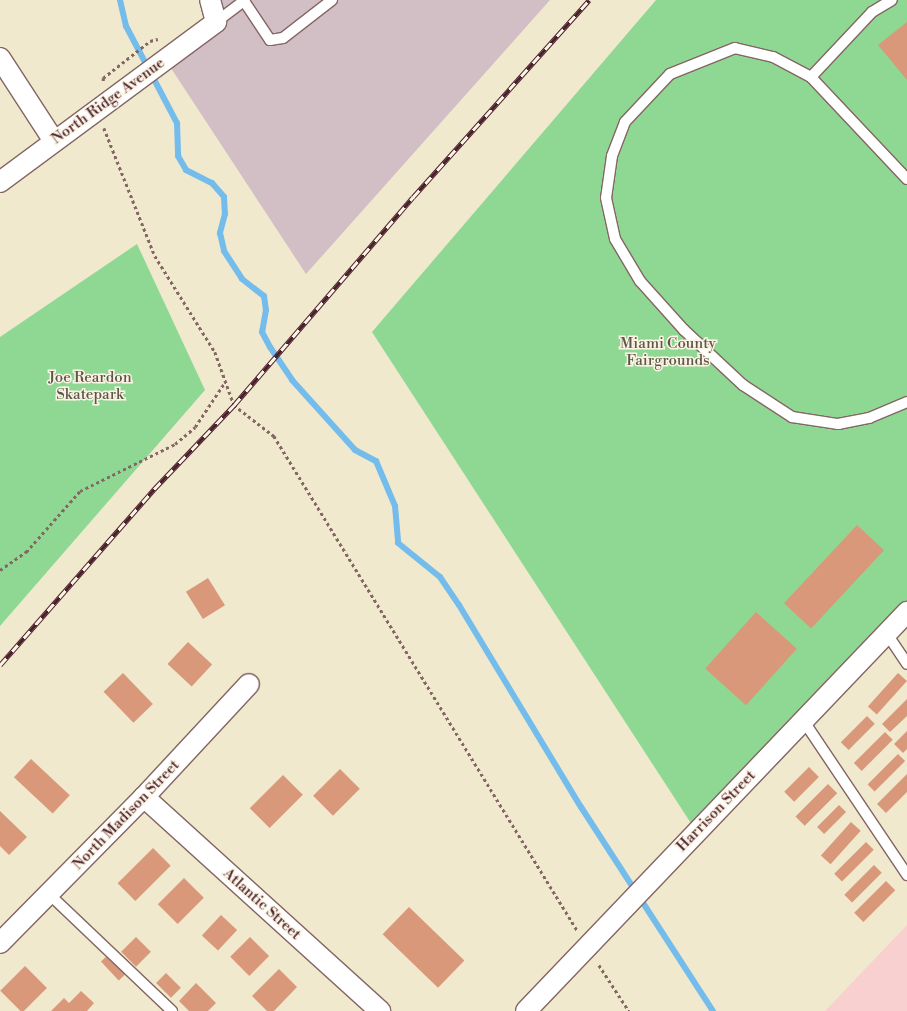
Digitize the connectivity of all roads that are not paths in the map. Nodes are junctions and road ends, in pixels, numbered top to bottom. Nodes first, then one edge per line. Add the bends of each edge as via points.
1 (210, 0) edge
2 (245, 0) edge
3 (332, 0) edge
4 (892, 0) edge
5 (216, 22) junction
6 (0, 58) edge
7 (811, 77) junction
8 (54, 141) junction
9 (907, 179) edge
10 (0, 182) edge
11 (907, 402) edge
12 (907, 612) edge
13 (887, 634) junction
14 (907, 664) edge
15 (249, 684) dead end
16 (803, 720) junction
17 (144, 796) junction
18 (907, 875) edge
19 (49, 894) junction
20 (0, 943) edge
21 (172, 1011) edge
22 (380, 1011) edge
23 (526, 1011) edge

1 - 5 street
2 - 3 lane via 270,40 283,38
2 - 5 lane
4 - 7 lane via 872,12
5 - 8 street, North Ridge Avenue
6 - 8 street
7 - 9 lane
7 - 11 lane via 774,56 735,48 670,74 625,122 612,156 606,198 615,239 640,281 684,330 743,385 792,417 838,424 869,418
8 - 10 street, North Ridge Avenue
12 - 13 street, Harrison Street
13 - 14 lane
13 - 16 street, Harrison Street
15 - 17 street, North Madison Street
16 - 18 lane
16 - 23 street, Harrison Street
17 - 19 street, North Madison Street
17 - 22 street, Atlantic Street
19 - 20 street, North Madison Street
19 - 21 lane

